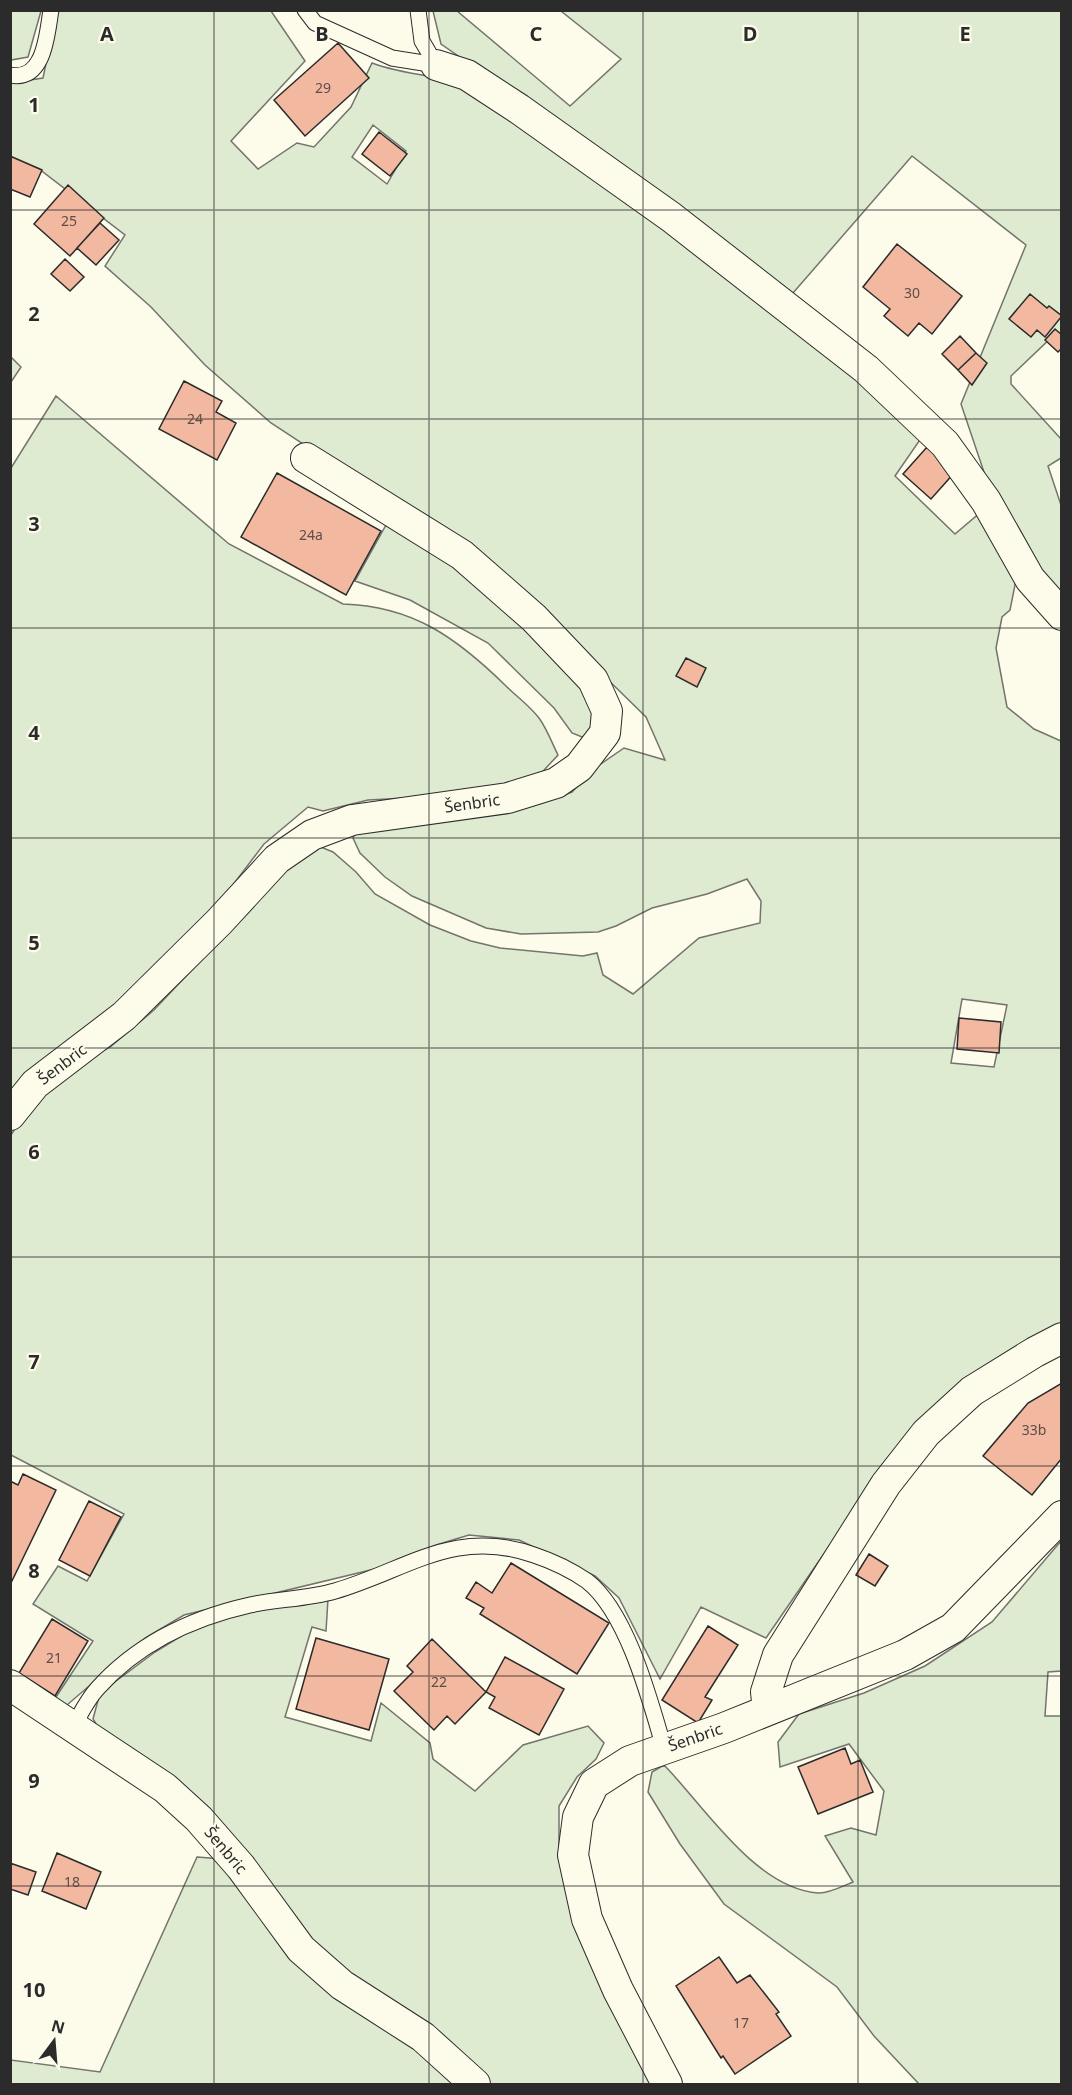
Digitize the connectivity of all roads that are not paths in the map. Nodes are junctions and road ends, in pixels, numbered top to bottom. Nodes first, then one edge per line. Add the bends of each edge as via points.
1 (51, 10) edge
2 (305, 10) edge
3 (417, 10) edge
4 (436, 65) junction
5 (10, 75) edge
6 (306, 458) dead end
7 (1062, 615) edge
8 (10, 1115) edge
9 (1062, 1338) edge
10 (1062, 1516) edge
11 (10, 1686) edge
12 (768, 1710) junction
13 (73, 1727) junction
14 (664, 1748) junction
15 (475, 2085) edge
16 (667, 2085) edge

1 - 5 lane via 42,57 33,70
2 - 4 lane via 315,23 392,58
3 - 4 lane via 422,40
4 - 7 street via 468,75 519,109 671,217 866,369 945,444 986,501 1030,579
6 - 8 street, Šenbric via 462,555 534,618 593,680 607,711 605,733 579,767 556,783 508,798 352,820 312,834 277,859 124,1016 34,1084
9 - 12 street via 972,1392 926,1433 893,1476 778,1655 766,1692
10 - 12 street, Šenbric via 953,1628 905,1655
11 - 13 street, Šenbric
12 - 14 street, Šenbric
13 - 14 lane via 96,1689 147,1645 187,1624 249,1605 334,1592 435,1553 470,1545 513,1548 552,1561 587,1582 604,1599 644,1682
13 - 15 street, Šenbric via 165,1788 200,1819 302,1949 342,1985 423,2037
14 - 16 street, Šenbric via 630,1761 594,1784 578,1817 573,1855 587,1919

